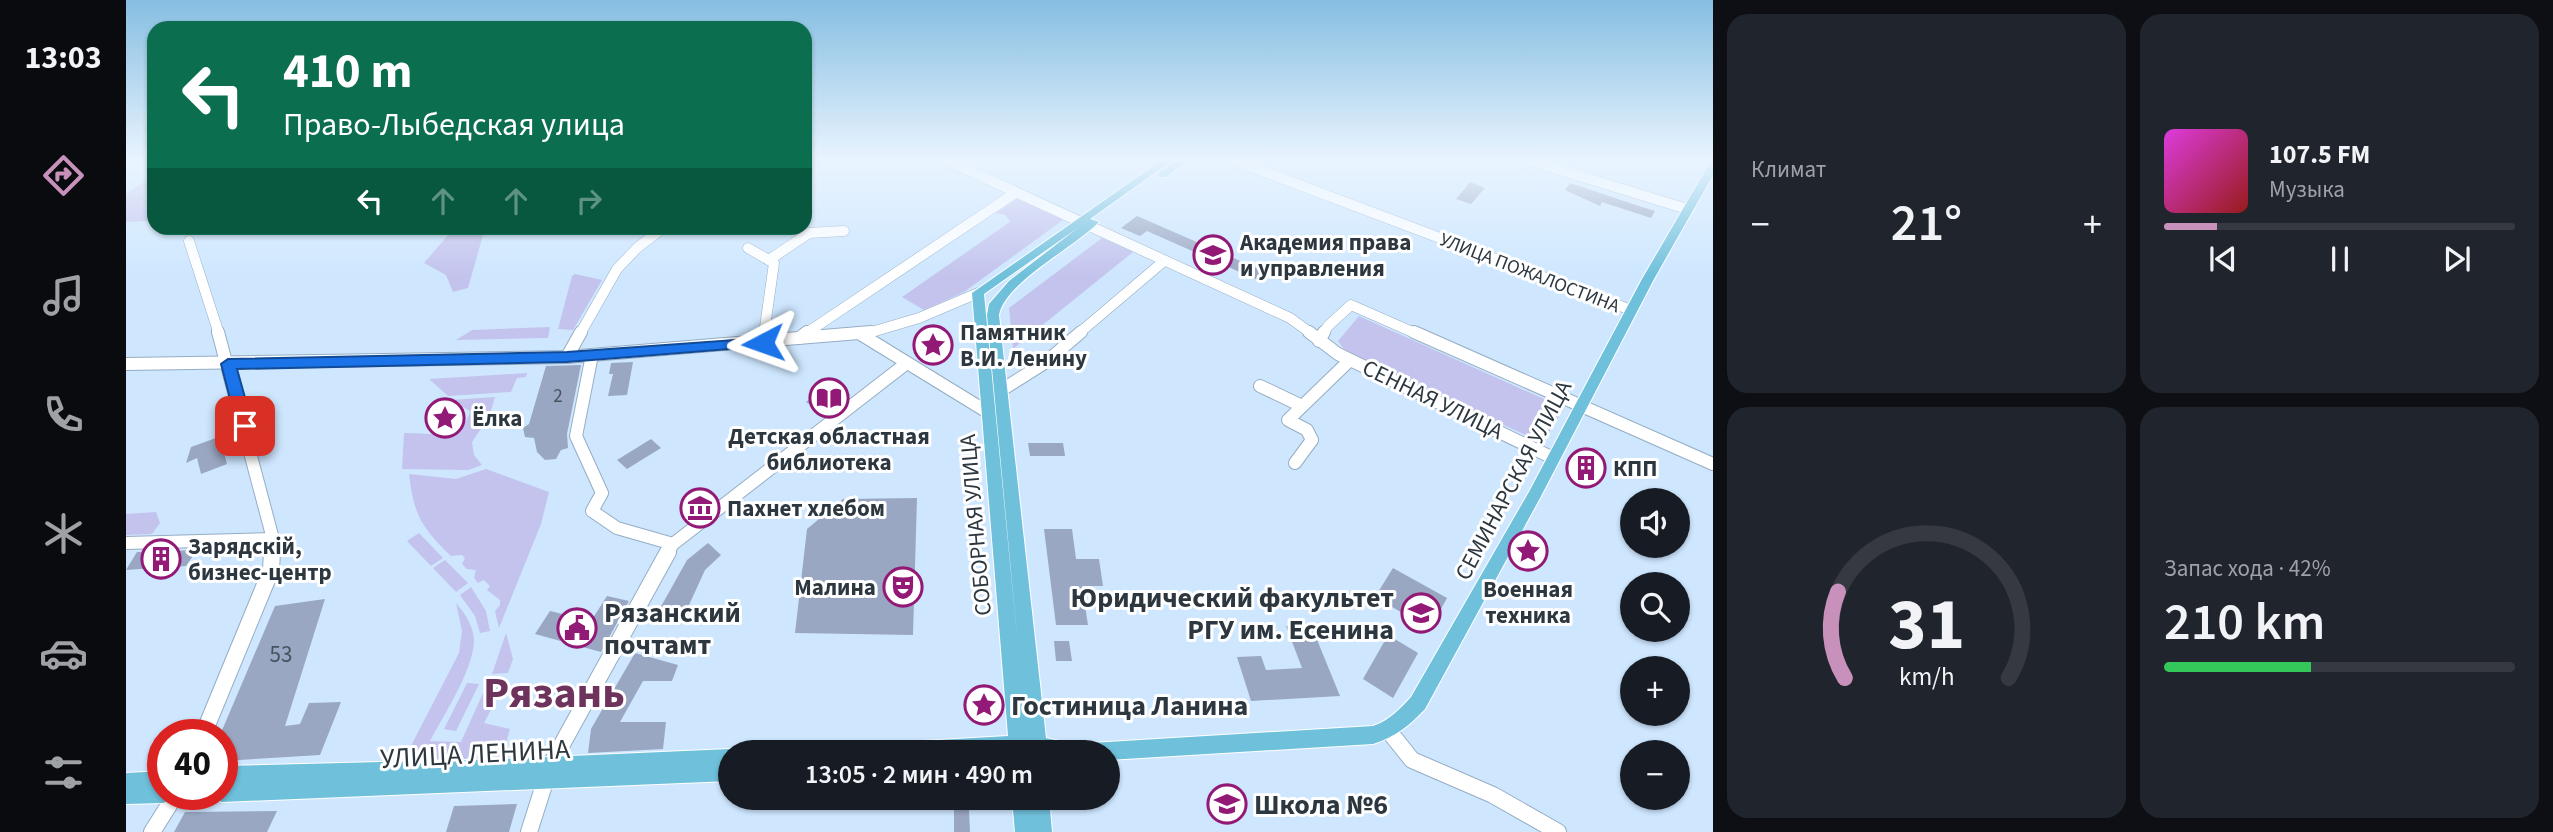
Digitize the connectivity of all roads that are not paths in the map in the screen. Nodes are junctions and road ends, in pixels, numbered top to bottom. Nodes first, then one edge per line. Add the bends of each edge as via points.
1 (1006, 199) edge
2 (1028, 199) edge
3 (1116, 199) edge
4 (1122, 199) edge
5 (1336, 199) edge
6 (1655, 199) edge
7 (1693, 199) edge
8 (1687, 209) junction
9 (1083, 224) junction
10 (844, 231) dead end
11 (812, 233) edge
12 (654, 235) edge
13 (806, 235) edge
14 (189, 242) dead end
15 (748, 248) dead end
16 (769, 260) junction
17 (1164, 261) junction
18 (978, 293) junction
19 (1631, 310) junction
20 (862, 335) junction
21 (796, 340) junction
22 (1319, 341) junction
23 (763, 343) junction
24 (592, 355) junction
25 (567, 357) junction
26 (1350, 360) junction
27 (126, 364) edge
28 (228, 364) junction
29 (903, 366) dead end
30 (1260, 386) dead end
31 (1000, 391) junction
32 (1302, 406) junction
33 (1581, 407) junction
34 (989, 413) junction
35 (1553, 458) junction
36 (1295, 463) dead end
37 (1713, 464) edge
38 (273, 539) junction
39 (126, 543) edge
40 (673, 544) junction
41 (210, 719) edge
42 (1388, 730) junction
43 (1027, 740) edge
44 (1027, 740) edge
45 (1120, 750) edge
46 (718, 760) edge
47 (718, 771) edge
48 (548, 772) junction
49 (238, 776) edge
50 (147, 782) edge
51 (126, 783) edge
52 (238, 791) edge
53 (147, 793) edge
54 (126, 794) edge
55 (166, 810) edge
56 (1023, 810) edge
57 (1040, 810) edge
58 (152, 832) edge
59 (529, 832) edge
60 (1024, 832) edge
61 (1042, 832) edge
62 (1558, 832) edge

1 - 21 street
2 - 9 street, СЕННАЯ УЛИЦА
3 - 9 main road
4 - 9 main road
5 - 19 street, УЛИЦА ПОЖАЛОСТИНА
6 - 8 street
7 - 8 main road, СЕМИНАРСКАЯ УЛИЦА
8 - 19 main road, СЕМИНАРСКАЯ УЛИЦА
9 - 17 street, СЕННАЯ УЛИЦА
9 - 18 main road
9 - 31 main road, СОБОРНАЯ УЛИЦА via 995,304
10 - 11 street
12 - 25 street via 617,269
13 - 16 street
14 - 28 street
15 - 16 street
16 - 23 street via 774,262
17 - 22 street, СЕННАЯ УЛИЦА via 1290,318
17 - 31 street via 1046,362
18 - 20 street
18 - 34 main road, СОБОРНАЯ УЛИЦА
19 - 33 main road, СЕМИНАРСКАЯ УЛИЦА
20 - 21 street
20 - 34 street
21 - 23 street
22 - 26 street, СЕННАЯ УЛИЦА
22 - 33 street via 1351,305
23 - 24 street
24 - 25 street
24 - 40 street via 576,436 603,494 592,511 597,519 635,535
25 - 28 street
26 - 32 street, СЕННАЯ УЛИЦА
26 - 35 street, СЕННАЯ УЛИЦА
27 - 28 street
28 - 38 street
29 - 40 street
30 - 32 street
31 - 43 main road, СОБОРНАЯ УЛИЦА
32 - 36 street via 1288,420 1307,430 1312,440
33 - 35 main road, СЕМИНАРСКАЯ УЛИЦА
33 - 37 street
34 - 44 main road, СОБОРНАЯ УЛИЦА
35 - 42 main road, СЕМИНАРСКАЯ УЛИЦА via 1418,703
38 - 39 street
38 - 41 street via 271,570
40 - 48 street
42 - 45 main road via 1373,735
42 - 62 street via 1412,760 1493,795
46 - 48 main road, УЛИЦА ЛЕНИНА
47 - 48 main road, УЛИЦА ЛЕНИНА
48 - 49 main road, УЛИЦА ЛЕНИНА
48 - 52 main road, УЛИЦА ЛЕНИНА
48 - 59 street
50 - 51 main road
53 - 54 main road
55 - 58 street
56 - 60 main road
57 - 61 main road

